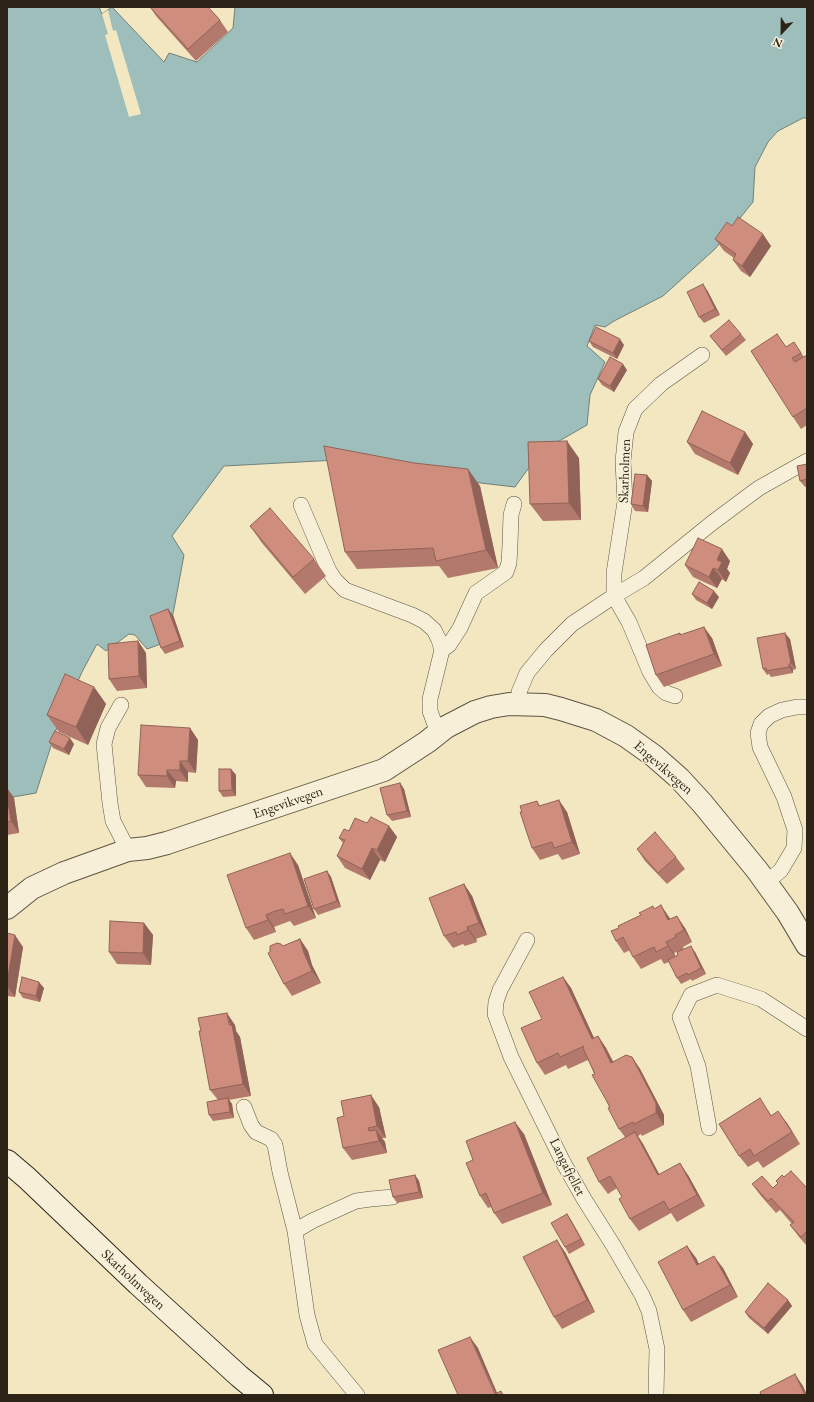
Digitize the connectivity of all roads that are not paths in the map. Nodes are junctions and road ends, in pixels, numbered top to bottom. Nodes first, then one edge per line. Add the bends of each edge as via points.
1 (702, 355) dead end
2 (807, 461) edge
3 (514, 504) dead end
4 (301, 505) dead end
5 (614, 596) junction
6 (442, 650) junction
7 (675, 696) dead end
8 (519, 704) junction
9 (121, 705) dead end
10 (807, 708) edge
11 (438, 733) junction
12 (128, 850) junction
13 (766, 883) junction
14 (7, 908) edge
15 (527, 940) dead end
16 (807, 945) edge
17 (807, 1029) edge
18 (244, 1107) dead end
19 (708, 1128) dead end
20 (7, 1161) edge
21 (393, 1198) edge
22 (295, 1231) junction
23 (262, 1395) edge
24 (357, 1395) edge
25 (656, 1395) edge

1 - 5 lane, Skarholmen via 661,384 634,409 626,432 625,502 614,573
2 - 5 lane via 754,493 644,578
3 - 6 lane via 506,572 476,593 460,628 449,645
4 - 6 lane via 335,580 345,590 412,614 424,621 434,630
5 - 7 lane via 659,687
5 - 8 lane via 572,624 546,650 527,673 519,692
6 - 11 lane via 430,698 430,711
8 - 11 street, Engevikvegen via 491,707 475,712
8 - 13 street, Engevikvegen via 561,709 596,720 626,736 678,778 702,803
9 - 12 lane via 108,728 104,744 113,821
10 - 13 lane via 782,710 769,716 761,724 758,733 760,747 784,797 795,830 794,848 781,870
11 - 12 street, Engevikvegen via 384,770 167,843
12 - 14 street, Engevikvegen via 64,873 32,888
13 - 16 street, Engevikvegen
15 - 25 lane, Langafjellet via 500,990 495,1014 511,1057 563,1162 649,1311 657,1349
17 - 19 lane via 761,998 717,985 692,995 680,1017 698,1066
18 - 22 lane via 256,1132 275,1145
20 - 23 street, Skarholmvegen via 138,1284
21 - 22 lane via 356,1201
22 - 24 lane via 307,1315 315,1344

